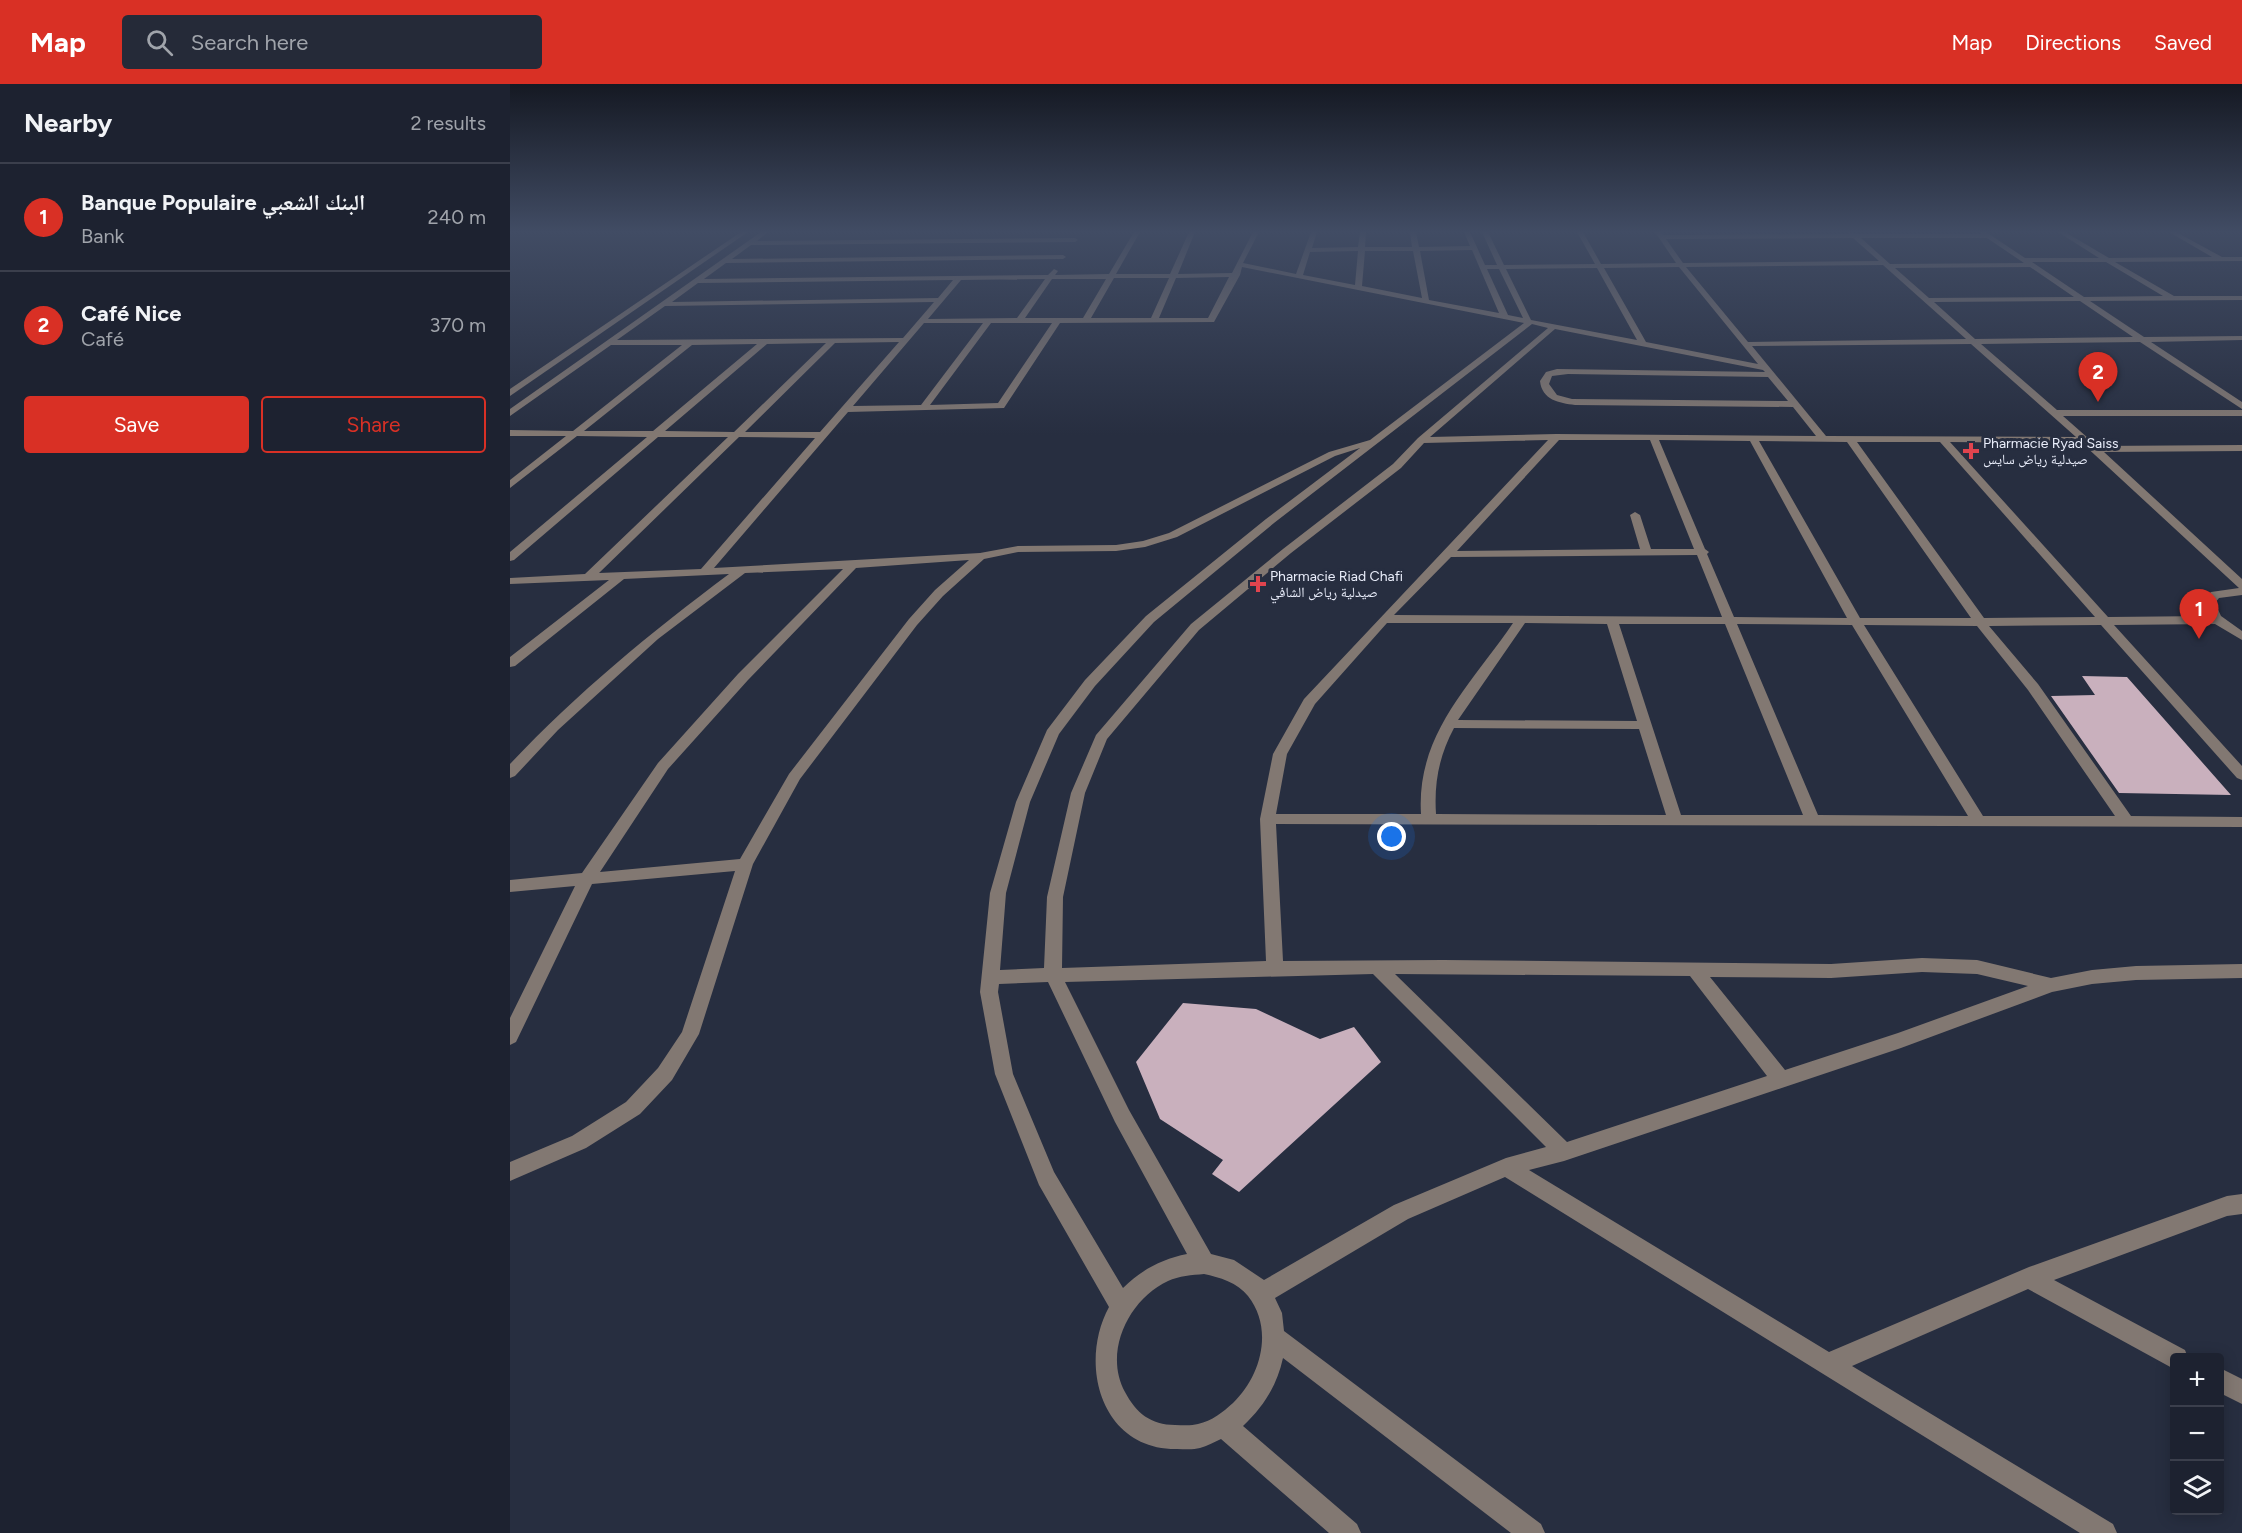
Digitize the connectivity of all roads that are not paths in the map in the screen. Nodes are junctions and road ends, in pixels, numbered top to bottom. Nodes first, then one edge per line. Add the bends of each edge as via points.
1 (646, 300) edge
2 (668, 300) edge
3 (940, 300) joint
4 (1034, 300) edge
5 (1098, 300) edge
6 (1163, 300) edge
7 (1222, 300) edge
8 (1419, 300) edge
9 (1497, 300) edge
10 (1518, 300) edge
11 (1618, 300) edge
12 (1708, 300) edge
13 (1927, 300) joint
14 (1986, 300) edge
15 (2082, 300) edge
16 (1426, 301) joint
17 (662, 304) junction
18 (1504, 315) junction
19 (1020, 320) junction
20 (1058, 320) junction
21 (1086, 320) junction
22 (1154, 320) junction
23 (922, 321) junction
24 (989, 321) junction
25 (1529, 323) junction
26 (1553, 327) junction
27 (2242, 338) edge
28 (2142, 339) junction
29 (834, 340) junction
30 (906, 340) junction
31 (1973, 340) junction
32 (765, 341) junction
33 (690, 342) junction
34 (608, 343) junction
35 (1747, 344) junction
36 (1644, 345) junction
37 (1769, 372) junction
38 (510, 393) edge
39 (1796, 404) junction
40 (2242, 406) edge
41 (924, 407) junction
42 (846, 409) junction
43 (510, 413) edge
44 (2053, 413) junction
45 (2242, 413) edge
46 (510, 433) edge
47 (575, 433) junction
48 (656, 434) junction
49 (737, 434) junction
50 (823, 435) junction
51 (1556, 437) junction
52 (1653, 437) junction
53 (1753, 438) junction
54 (1824, 439) junction
55 (1850, 439) junction
56 (1942, 439) junction
57 (1374, 440) junction
58 (1421, 440) junction
59 (2083, 440) junction
60 (2242, 448) edge
61 (2095, 449) junction
62 (510, 485) edge
63 (1635, 515) dead end
64 (1646, 552) junction
65 (1703, 552) junction
66 (1448, 554) junction
67 (980, 556) junction
68 (510, 558) edge
69 (853, 565) junction
70 (743, 570) junction
71 (704, 572) junction
72 (621, 576) junction
73 (589, 577) junction
74 (510, 581) edge
75 (2242, 585) edge
76 (2242, 591) edge
77 (1384, 619) junction
78 (1521, 620) junction
79 (1612, 620) junction
80 (1731, 620) junction
81 (2216, 620) junction
82 (1856, 621) junction
83 (2104, 621) junction
84 (1980, 622) junction
85 (2242, 636) edge
86 (510, 663) edge
87 (1449, 724) junction
88 (1644, 725) junction
89 (510, 773) edge
90 (2242, 775) edge
91 (1268, 819) junction
92 (1429, 821) junction
93 (1675, 821) junction
94 (1814, 821) junction
95 (1978, 822) junction
96 (2127, 822) junction
97 (2242, 822) edge
98 (745, 864) junction
99 (586, 880) junction
100 (510, 886) edge
101 (1275, 968) junction
102 (1378, 968) junction
103 (1694, 969) junction
104 (2242, 971) edge
105 (1053, 974) junction
106 (991, 977) junction
107 (2051, 985) junction
108 (510, 1037) edge
109 (1781, 1079) junction
110 (1564, 1152) junction
111 (1506, 1167) junction
112 (510, 1172) edge
113 (2237, 1208) edge
114 (1204, 1263) junction
115 (2030, 1278) junction
116 (1261, 1294) junction
117 (1122, 1307) junction
118 (1275, 1338) junction
119 (2170, 1354) edge
120 (1828, 1364) junction
121 (2224, 1382) edge
122 (2242, 1392) edge
123 (1225, 1426) junction
124 (1348, 1533) edge
125 (1532, 1533) edge
126 (2104, 1533) edge

1 - 38 street
2 - 17 street
3 - 17 street
3 - 23 street
4 - 19 street
5 - 21 street
6 - 22 street
7 - 22 street via 1211,320
8 - 16 street
9 - 18 street
10 - 25 street
11 - 36 street
12 - 35 street
13 - 14 street
13 - 31 street
15 - 28 street
16 - 18 street
17 - 34 street
18 - 25 street
19 - 20 street
19 - 24 street
20 - 21 street
20 - 41 street via 1001,406
21 - 22 street
23 - 24 street
23 - 30 street
24 - 41 street
25 - 26 street
25 - 57 street
26 - 36 street
26 - 58 street
27 - 28 street
28 - 31 street
28 - 40 street
29 - 30 street
29 - 32 street
29 - 49 street
30 - 42 street
31 - 35 street
31 - 44 street
32 - 33 street
32 - 48 street
33 - 34 street
33 - 47 street
34 - 43 street
35 - 37 street
36 - 37 street
37 - 39 street
37 - 39 street via 1570,371 1550,374 1544,385 1554,398 1575,402
39 - 54 street
41 - 42 street
42 - 50 street
44 - 45 street
44 - 59 street
46 - 47 street
47 - 48 street
47 - 62 street
48 - 49 street
48 - 68 street
49 - 50 street
49 - 73 street
50 - 71 street
51 - 52 street
51 - 58 street
51 - 66 street
52 - 53 street
52 - 65 street
53 - 54 street
53 - 82 street
54 - 55 street
55 - 56 street
55 - 84 street
56 - 59 street
56 - 83 street
57 - 67 street via 1332,454 1173,535 1145,544 1018,549
57 - 106 street via 1150,619 1090,683 1052,733 1023,802 998,893
58 - 105 street via 1397,466 1195,627 1101,738 1078,793 1055,897
59 - 61 street
60 - 61 street
61 - 75 street
63 - 64 street
64 - 65 street
64 - 66 street
65 - 80 street
66 - 77 street
67 - 69 street
67 - 98 street via 933,600 848,705 794,777
69 - 70 street
69 - 99 street via 743,677 663,766
70 - 71 street
70 - 89 street via 654,636 553,727
71 - 72 street
72 - 73 street
72 - 86 street
73 - 74 street
76 - 81 street via 2215,595 2209,603
77 - 78 street
77 - 91 street via 1309,702 1280,754
78 - 79 street
78 - 87 street
79 - 80 street
79 - 88 street
80 - 82 street
80 - 94 street
81 - 83 street
81 - 85 street
82 - 84 street
82 - 95 street
83 - 84 street
83 - 90 street
84 - 96 street via 2033,687
87 - 88 street
87 - 92 street via 1431,767
88 - 93 street
91 - 92 street
91 - 101 street
92 - 93 street
93 - 94 street
94 - 95 street
95 - 96 street
96 - 97 street
98 - 99 street
98 - 112 street via 690,1034 665,1074 633,1108 579,1142
99 - 100 street
99 - 108 street
101 - 102 street
101 - 105 street
102 - 103 street
102 - 110 street
103 - 107 street via 1977,967
103 - 109 street
104 - 107 street via 2136,973
105 - 106 street
105 - 114 street via 1122,1116
106 - 117 street via 988,992 1004,1074 1016,1105 1046,1178
107 - 109 street
109 - 110 street
110 - 111 street
111 - 116 street via 1401,1212
111 - 120 street
113 - 115 street
114 - 116 street via 1245,1278
114 - 117 street via 1181,1265 1159,1274
115 - 119 street
115 - 120 street
116 - 118 street via 1271,1315
117 - 123 street via 1110,1330 1105,1354 1106,1379 1115,1402 1130,1421 1151,1434 1175,1439 1200,1437
118 - 123 street via 1272,1364 1262,1388 1246,1410
118 - 125 street
120 - 126 street
121 - 122 street
123 - 124 street

